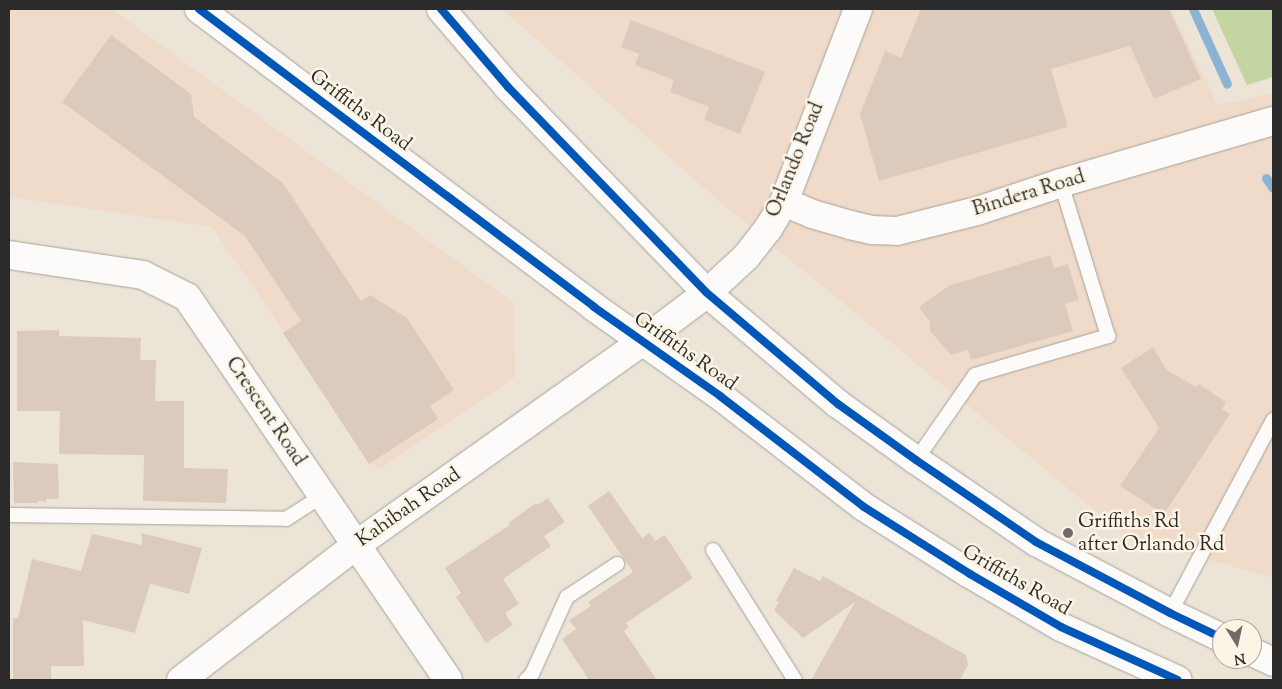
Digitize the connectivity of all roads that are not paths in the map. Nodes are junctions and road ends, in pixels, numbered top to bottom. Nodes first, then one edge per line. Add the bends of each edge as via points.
1 (199, 9) edge
2 (441, 9) edge
3 (858, 9) edge
4 (1273, 121) edge
5 (1061, 183) junction
6 (784, 202) junction
7 (9, 255) edge
8 (707, 293) junction
9 (642, 342) junction
10 (1273, 420) edge
11 (916, 460) junction
12 (322, 496) junction
13 (9, 516) edge
14 (356, 546) junction
15 (713, 550) dead end
16 (617, 564) dead end
17 (1170, 613) junction
18 (1212, 633) edge
19 (181, 680) edge
20 (448, 680) edge
21 (526, 680) edge
22 (795, 680) edge
23 (1178, 680) edge

1 - 9 main road, Griffiths Road
2 - 8 main road via 521,101
3 - 6 main road, Orlando Road
4 - 5 main road, Bindera Road
5 - 6 main road, Bindera Road via 977,211 897,230 872,230 850,225
5 - 11 lane via 1108,336 975,375
6 - 8 main road, Orlando Road via 746,257
7 - 12 main road, Crescent Road via 143,275 187,296
8 - 9 main road, Orlando Road
8 - 11 main road via 838,404
9 - 14 main road, Kahibah Road
9 - 23 main road, Griffiths Road via 720,396 864,507 962,569 1061,627
10 - 17 lane
11 - 17 main road via 1036,542
12 - 13 lane via 286,519
12 - 14 main road, Crescent Road
14 - 19 main road, Kahibah Road
14 - 20 main road, Crescent Road
15 - 22 lane
16 - 21 lane via 567,597 532,674
17 - 18 main road

